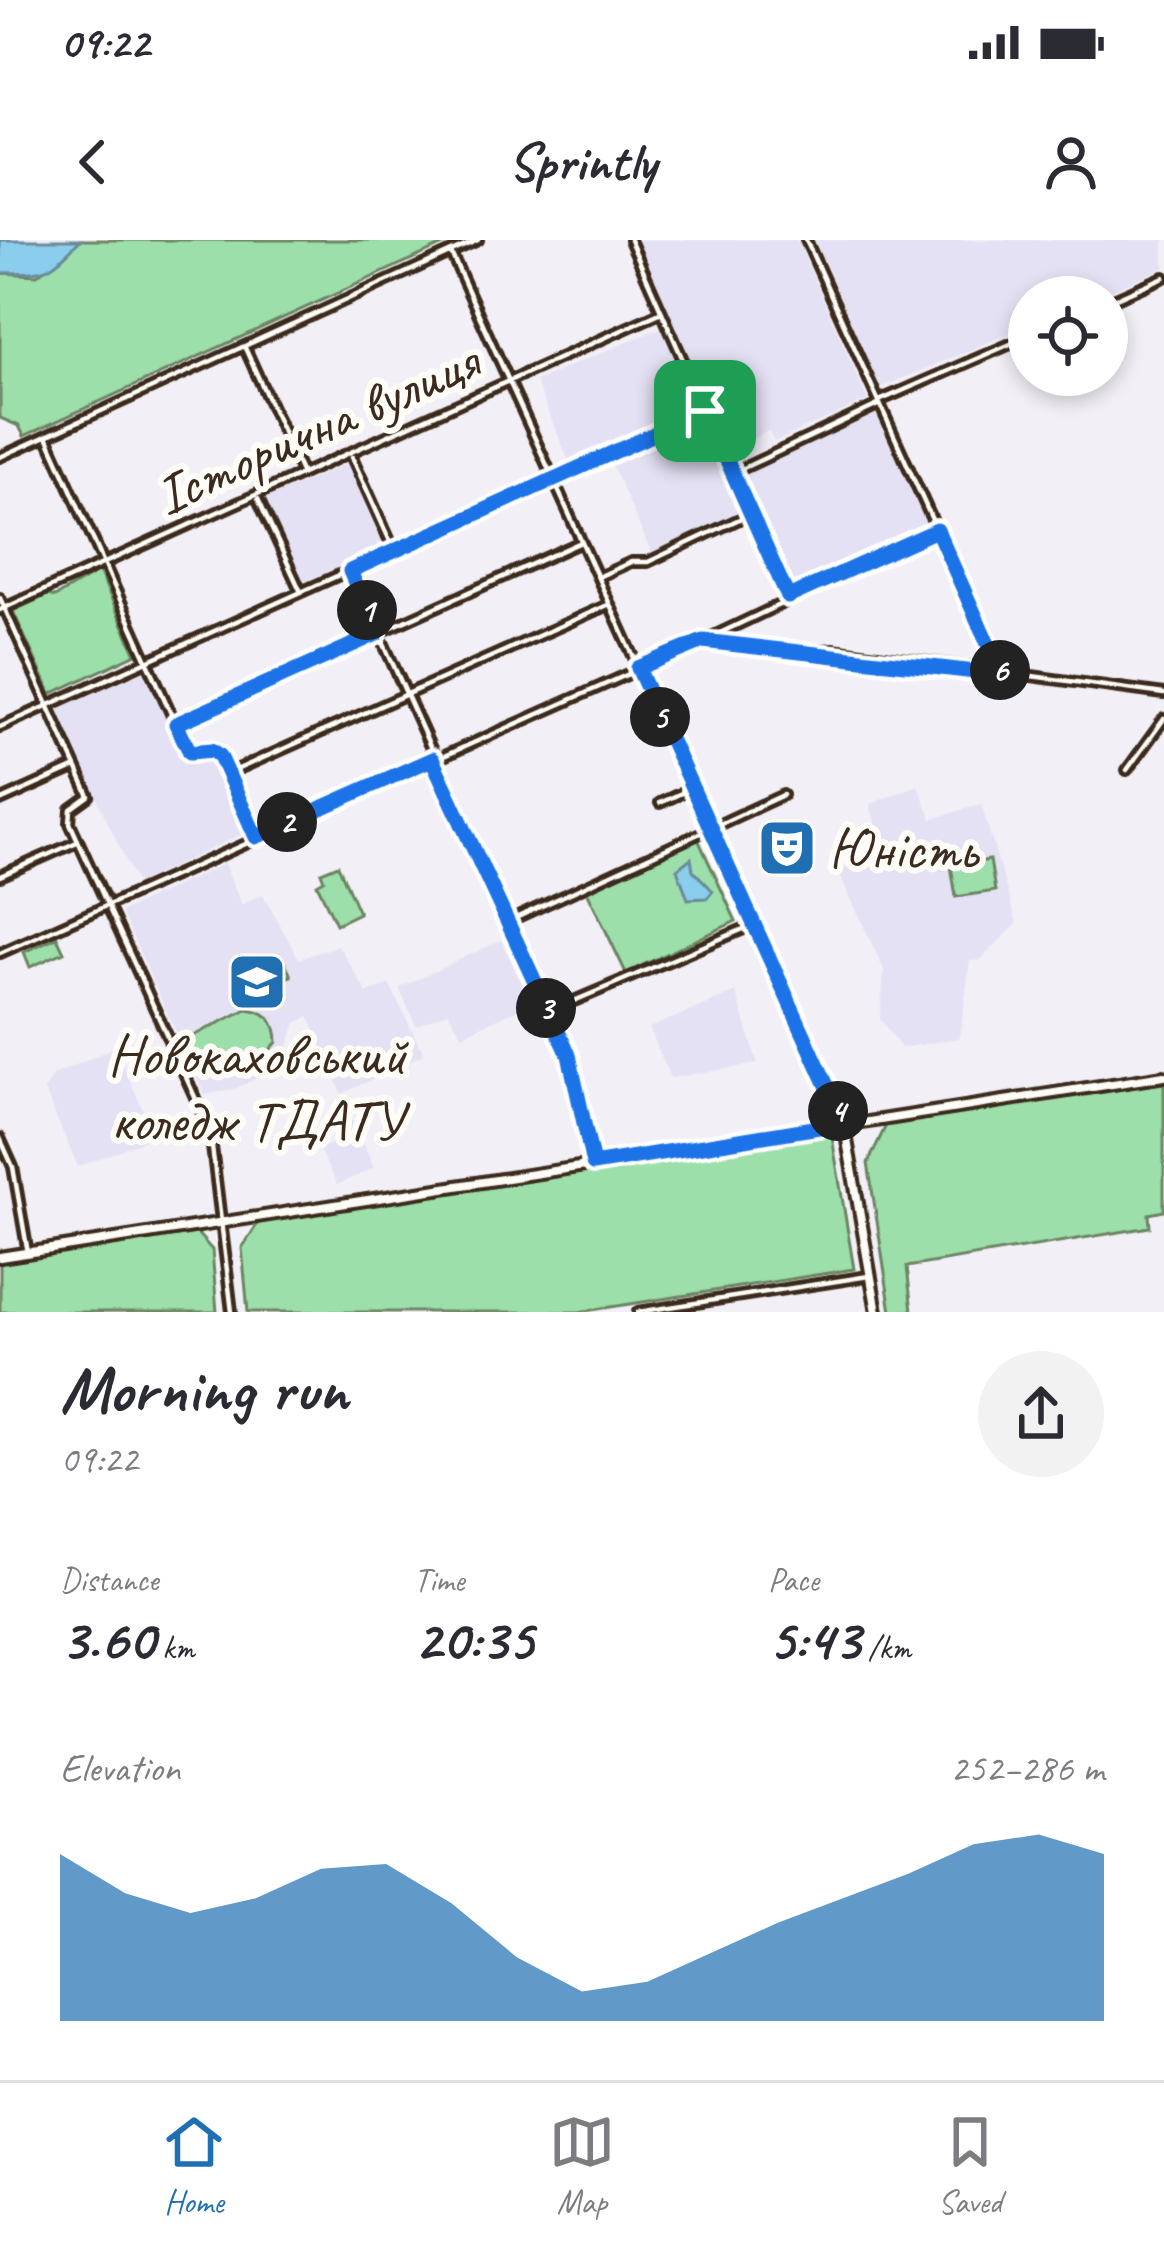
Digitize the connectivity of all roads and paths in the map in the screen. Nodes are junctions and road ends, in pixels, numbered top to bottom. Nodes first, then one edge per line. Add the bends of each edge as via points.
1 (478, 240) edge
2 (630, 240) edge
3 (806, 240) edge
4 (451, 253) junction
5 (1164, 277) edge
6 (1128, 293) edge
7 (662, 312) junction
8 (1008, 345) edge
9 (245, 348) junction
10 (512, 384) junction
11 (879, 403) junction
12 (705, 411) junction
13 (46, 436) junction
14 (350, 455) junction
15 (0, 457) edge
16 (732, 473) junction
17 (303, 476) junction
18 (552, 479) junction
19 (256, 496) junction
20 (750, 514) junction
21 (937, 530) junction
22 (581, 542) junction
23 (394, 550) junction
24 (104, 563) junction
25 (350, 571) junction
26 (598, 577) junction
27 (301, 592) junction
28 (788, 597) junction
29 (0, 598) edge
30 (610, 604) junction
31 (2, 609) edge
32 (377, 634) junction
33 (703, 641) junction
34 (147, 660) junction
35 (638, 668) junction
36 (1002, 675) junction
37 (403, 693) junction
38 (1164, 694) edge
39 (48, 705) junction
40 (1164, 719) edge
41 (176, 724) junction
42 (0, 727) edge
43 (432, 759) junction
44 (76, 766) junction
45 (1126, 770) dead end
46 (227, 774) junction
47 (692, 788) junction
48 (783, 795) dead end
49 (0, 801) edge
50 (660, 802) dead end
51 (712, 830) junction
52 (256, 837) junction
53 (78, 841) junction
54 (0, 876) edge
55 (108, 904) junction
56 (507, 922) junction
57 (753, 925) junction
58 (0, 953) edge
59 (548, 1012) junction
60 (1164, 1076) edge
61 (844, 1123) junction
62 (0, 1138) edge
63 (593, 1164) junction
64 (224, 1225) junction
65 (28, 1253) junction
66 (0, 1257) edge
67 (872, 1275) junction
68 (232, 1312) edge
69 (638, 1312) edge
70 (878, 1312) edge

1 - 4 street
2 - 7 street
3 - 11 street
4 - 9 street
4 - 10 street
5 - 6 street
7 - 10 street, Історична вулиця
7 - 12 street
8 - 11 street
9 - 13 street
9 - 17 street
10 - 14 street, Історична вулиця
10 - 18 street
11 - 16 street
11 - 21 street
12 - 16 street
12 - 18 street
13 - 15 street
13 - 24 street
14 - 17 street, Історична вулиця
14 - 23 street
16 - 20 street
17 - 19 street, Історична вулиця
18 - 22 street
18 - 23 street
19 - 24 street, Історична вулиця
19 - 27 street
20 - 26 street
20 - 28 street
21 - 28 street
21 - 36 street
22 - 26 street
22 - 32 street
23 - 25 street
24 - 31 street, Історична вулиця
24 - 34 street
25 - 27 street
25 - 32 street
26 - 30 street
27 - 34 street
28 - 33 street
29 - 31 street
30 - 35 street
30 - 37 street
31 - 39 street
32 - 37 street
32 - 41 street
33 - 35 street
33 - 36 street
34 - 39 street
34 - 41 street
35 - 43 street
35 - 47 street
36 - 38 street
37 - 43 street
37 - 46 street
39 - 42 street
39 - 44 street
40 - 45 street
41 - 46 street via 190,752 212,750
43 - 52 street
43 - 56 street
44 - 49 street
44 - 53 street via 88,796 68,814
46 - 52 street
47 - 50 street
47 - 51 street
48 - 51 street
51 - 56 street
51 - 57 street
52 - 55 street
53 - 54 street
53 - 55 street
55 - 58 street
55 - 64 street via 211,1130
56 - 59 street
57 - 59 street
57 - 61 street
59 - 63 street via 577,1080
60 - 61 street
61 - 63 street
61 - 67 street
62 - 65 street
63 - 64 street
64 - 65 street
64 - 68 street
65 - 66 street
67 - 69 street
67 - 70 street

